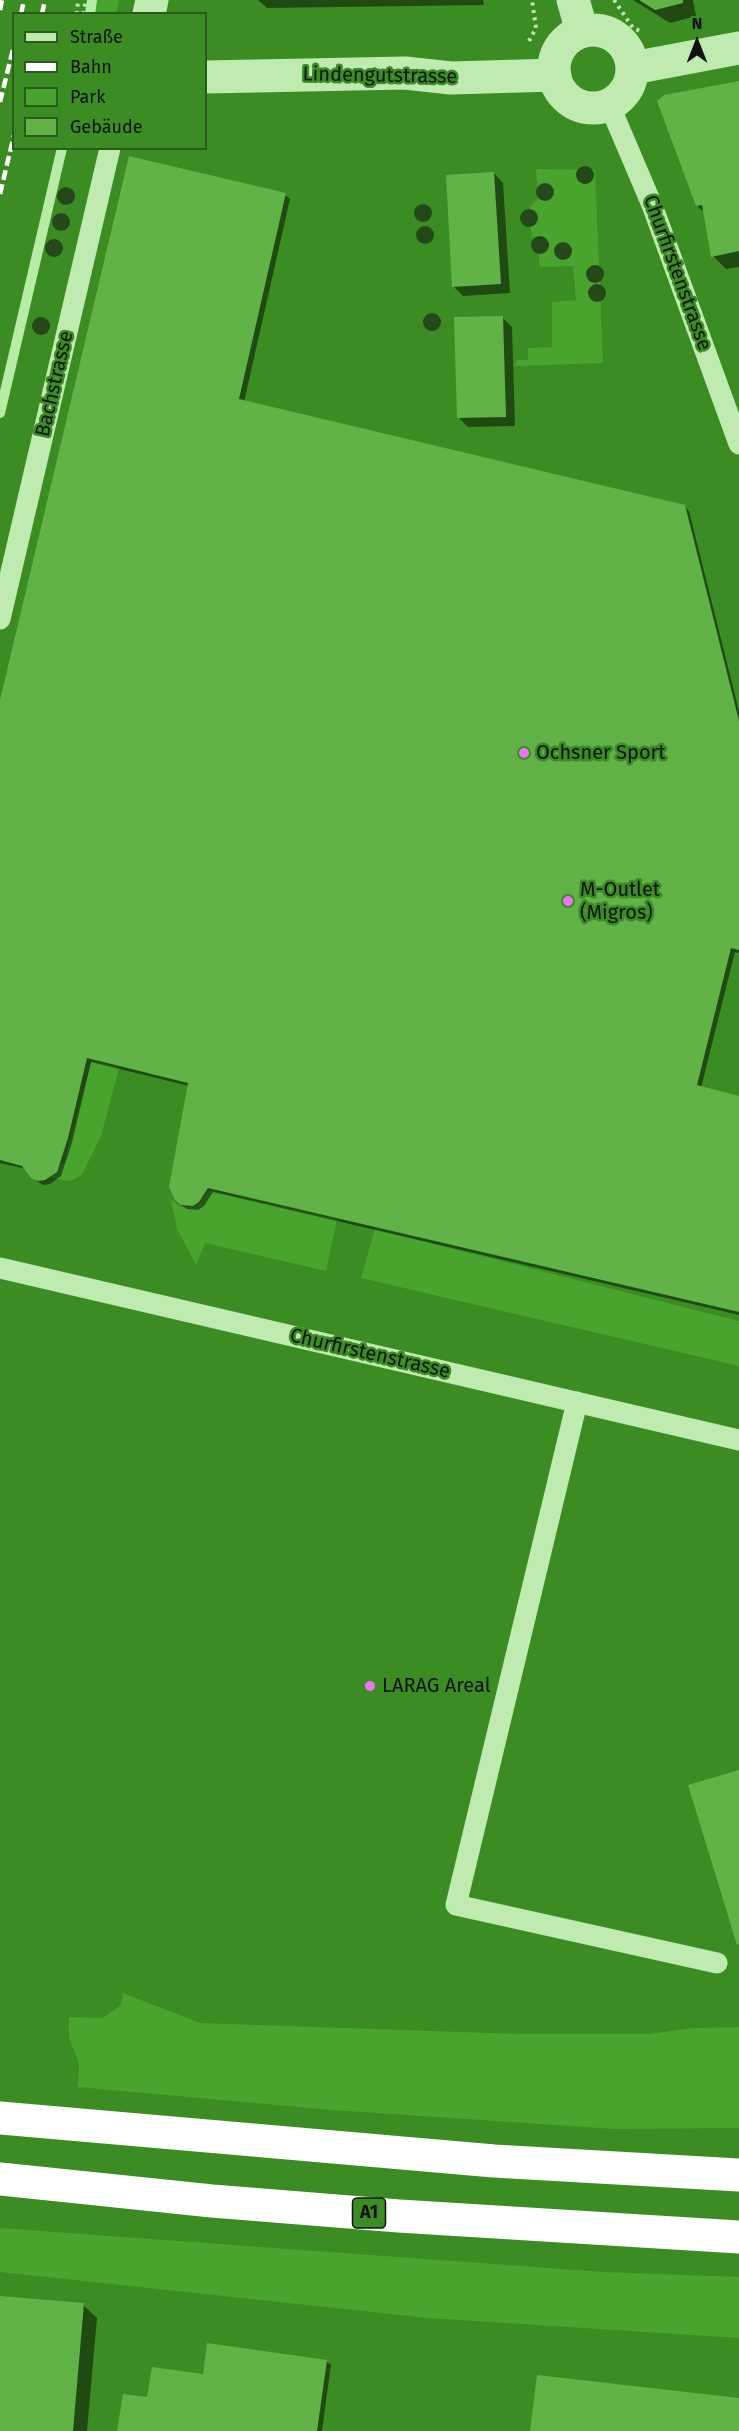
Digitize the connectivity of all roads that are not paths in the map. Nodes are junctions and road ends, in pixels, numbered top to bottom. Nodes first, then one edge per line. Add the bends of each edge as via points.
1 (573, 0) edge
2 (582, 31) junction
3 (739, 48) edge
4 (633, 68) junction
5 (555, 75) junction
6 (207, 76) edge
7 (609, 104) junction
8 (110, 150) edge
9 (739, 444) edge
10 (0, 619) edge
11 (0, 1268) edge
12 (577, 1402) junction
13 (739, 1440) edge
14 (717, 1963) dead end
15 (0, 2118) edge
16 (739, 2175) edge
17 (0, 2180) edge
18 (739, 2236) edge

1 - 2 street
2 - 4 street via 606,31 616,37 625,45
2 - 5 street via 571,36 557,53
3 - 4 street
4 - 7 street via 627,90
5 - 6 street, Lindengutstrasse
5 - 7 street via 565,96 575,103 586,107
7 - 9 lane, Churfirstenstrasse via 652,205
8 - 10 lane, Bachstrasse
11 - 12 lane, Churfirstenstrasse
12 - 13 lane, Churfirstenstrasse
12 - 14 lane via 456,1905
15 - 16 highway via 324,2148
17 - 18 highway, A1 via 364,2213

